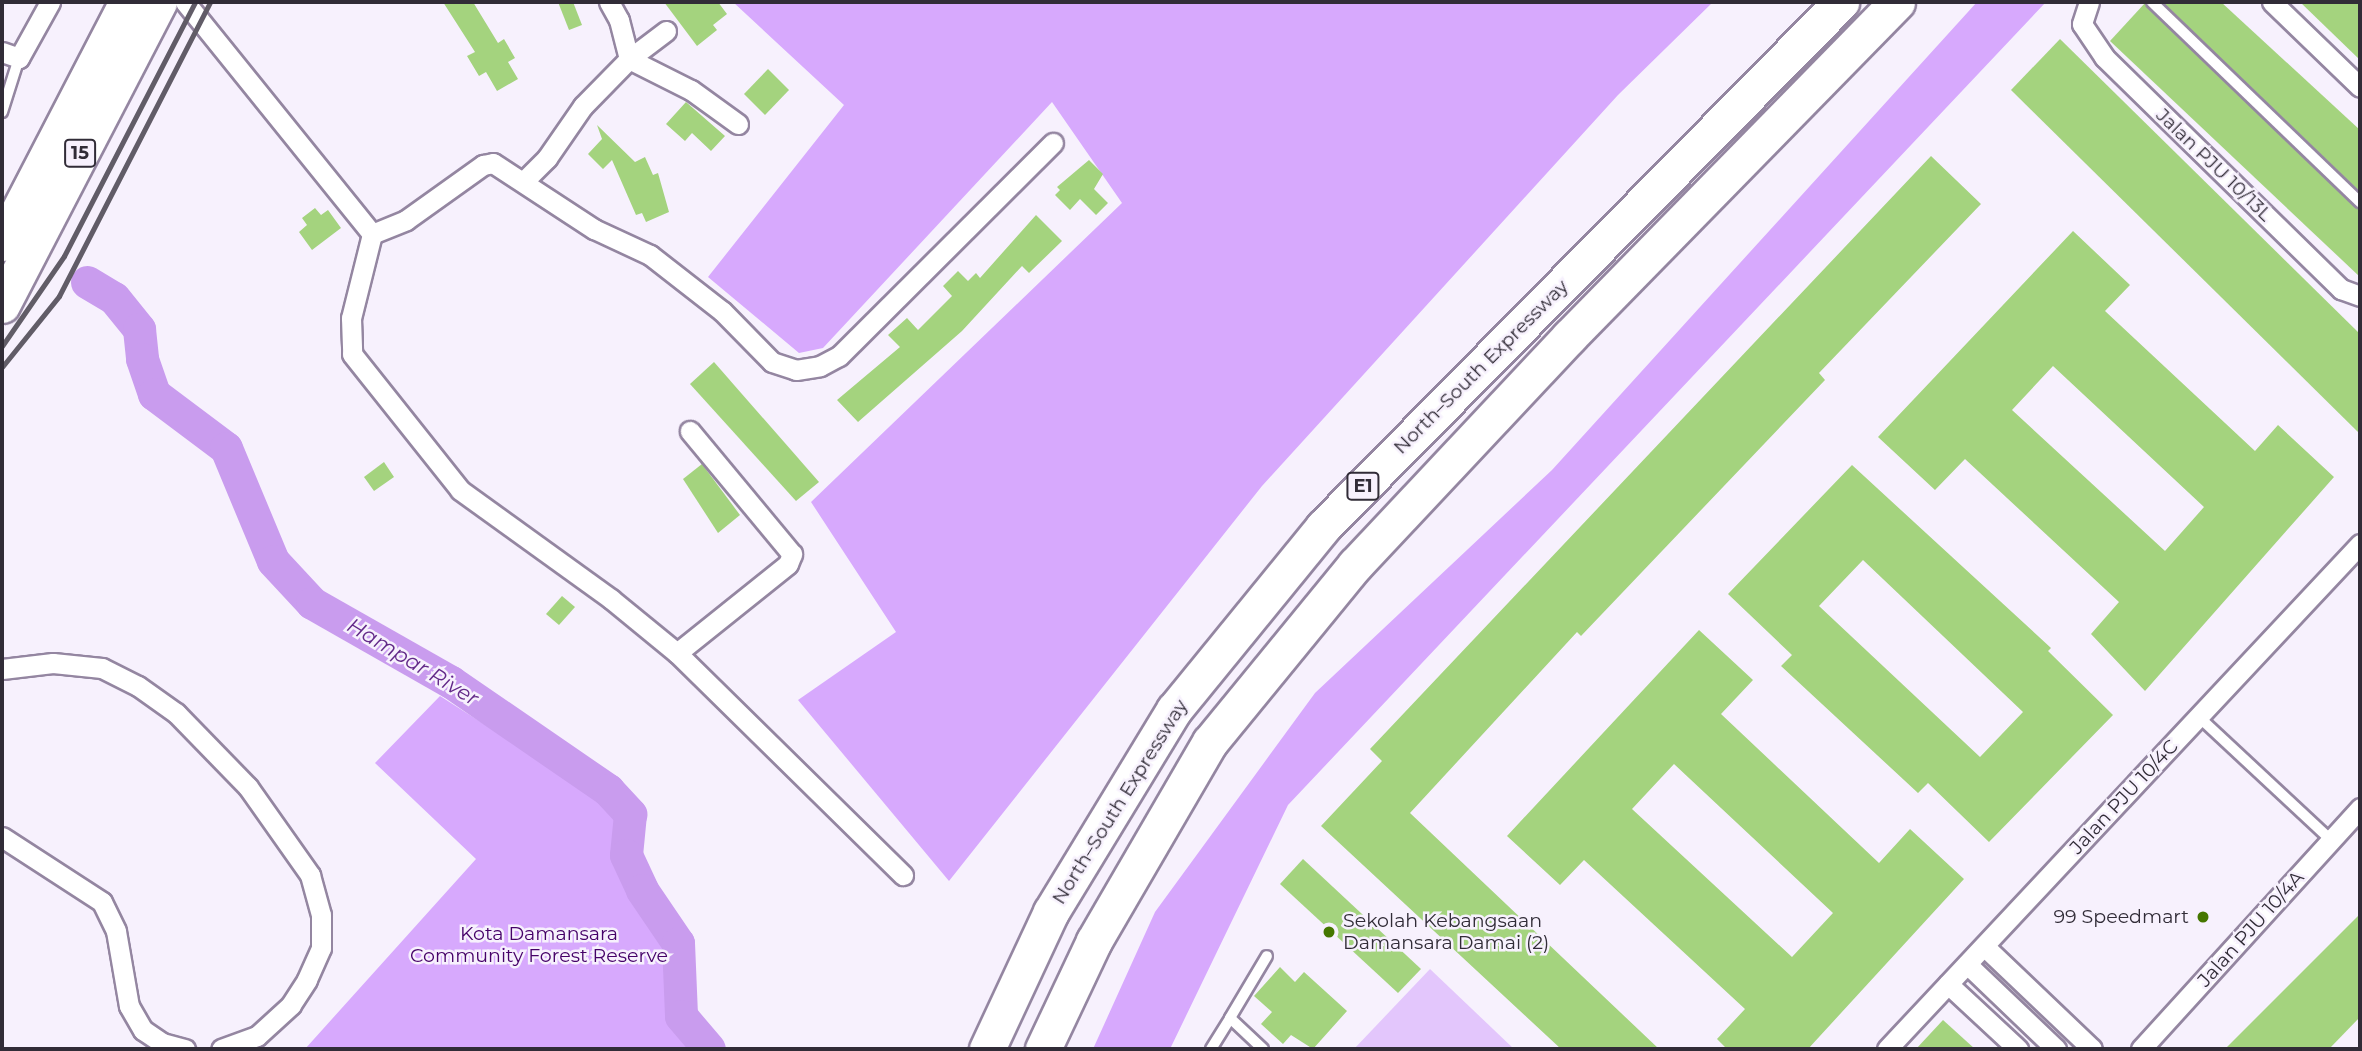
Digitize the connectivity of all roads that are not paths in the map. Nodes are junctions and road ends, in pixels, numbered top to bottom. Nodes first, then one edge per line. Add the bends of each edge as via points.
1 (50, 2) edge
2 (127, 2) edge
3 (159, 2) edge
4 (185, 2) edge
5 (609, 2) edge
6 (1841, 2) edge
7 (1897, 2) edge
8 (2090, 2) edge
9 (2152, 2) edge
10 (2272, 2) edge
11 (666, 31) dead end
12 (11, 55) edge
13 (629, 59) junction
14 (2360, 88) edge
15 (2, 112) edge
16 (738, 124) dead end
17 (1053, 143) dead end
18 (524, 181) junction
19 (2360, 202) edge
20 (372, 233) junction
21 (2, 243) edge
22 (2358, 296) edge
23 (2, 305) edge
24 (690, 431) dead end
25 (2360, 544) edge
26 (677, 653) junction
27 (2, 669) edge
28 (2199, 717) junction
29 (2360, 808) edge
30 (2, 838) edge
31 (2331, 840) junction
32 (903, 875) dead end
33 (1984, 946) junction
34 (1267, 956) dead end
35 (1967, 964) junction
36 (1948, 984) junction
37 (1230, 1018) junction
38 (2012, 1047) edge
39 (185, 1049) edge
40 (221, 1049) edge
41 (987, 1049) edge
42 (1043, 1049) edge
43 (1211, 1049) edge
44 (1262, 1049) edge
45 (1887, 1049) edge
46 (2056, 1049) edge
47 (2092, 1049) edge
48 (2141, 1049) edge

1 - 12 street
2 - 21 highway, 15
3 - 23 highway, 15
4 - 20 street
5 - 13 street
6 - 41 highway, North–South Expressway / E1 via 1323,527 1174,710 1051,912
7 - 42 highway, E1 via 1355,565 1210,742 1094,941
8 - 22 street, Jalan PJU 10/13L via 2082,24 2104,57 2341,289
9 - 19 lane
10 - 14 street
11 - 13 street
12 - 15 lane
13 - 16 street via 691,90
13 - 18 street via 583,106 547,158
17 - 18 street via 839,356 820,366 796,370 772,362 722,311 650,255 594,229
18 - 20 street via 488,163 406,220
20 - 26 street via 351,318 352,354 460,490 611,599
24 - 26 street via 792,554 788,564
25 - 28 street, Jalan PJU 10/4C
26 - 32 street
27 - 40 street via 52,663 102,668 138,686 176,713 248,787 310,875 321,915 321,948 307,980 291,1005 257,1036
28 - 31 lane
28 - 33 street, Jalan PJU 10/4C
29 - 31 street, Jalan PJU 10/4A
30 - 39 street via 102,902 116,931 129,1006 144,1030 162,1044
31 - 48 street, Jalan PJU 10/4A
33 - 35 street, Jalan PJU 10/4C
33 - 47 street
34 - 37 lane
35 - 36 street, Jalan PJU 10/4C
35 - 46 street
36 - 38 street
36 - 45 street, Jalan PJU 10/4C
37 - 43 lane
37 - 44 lane

